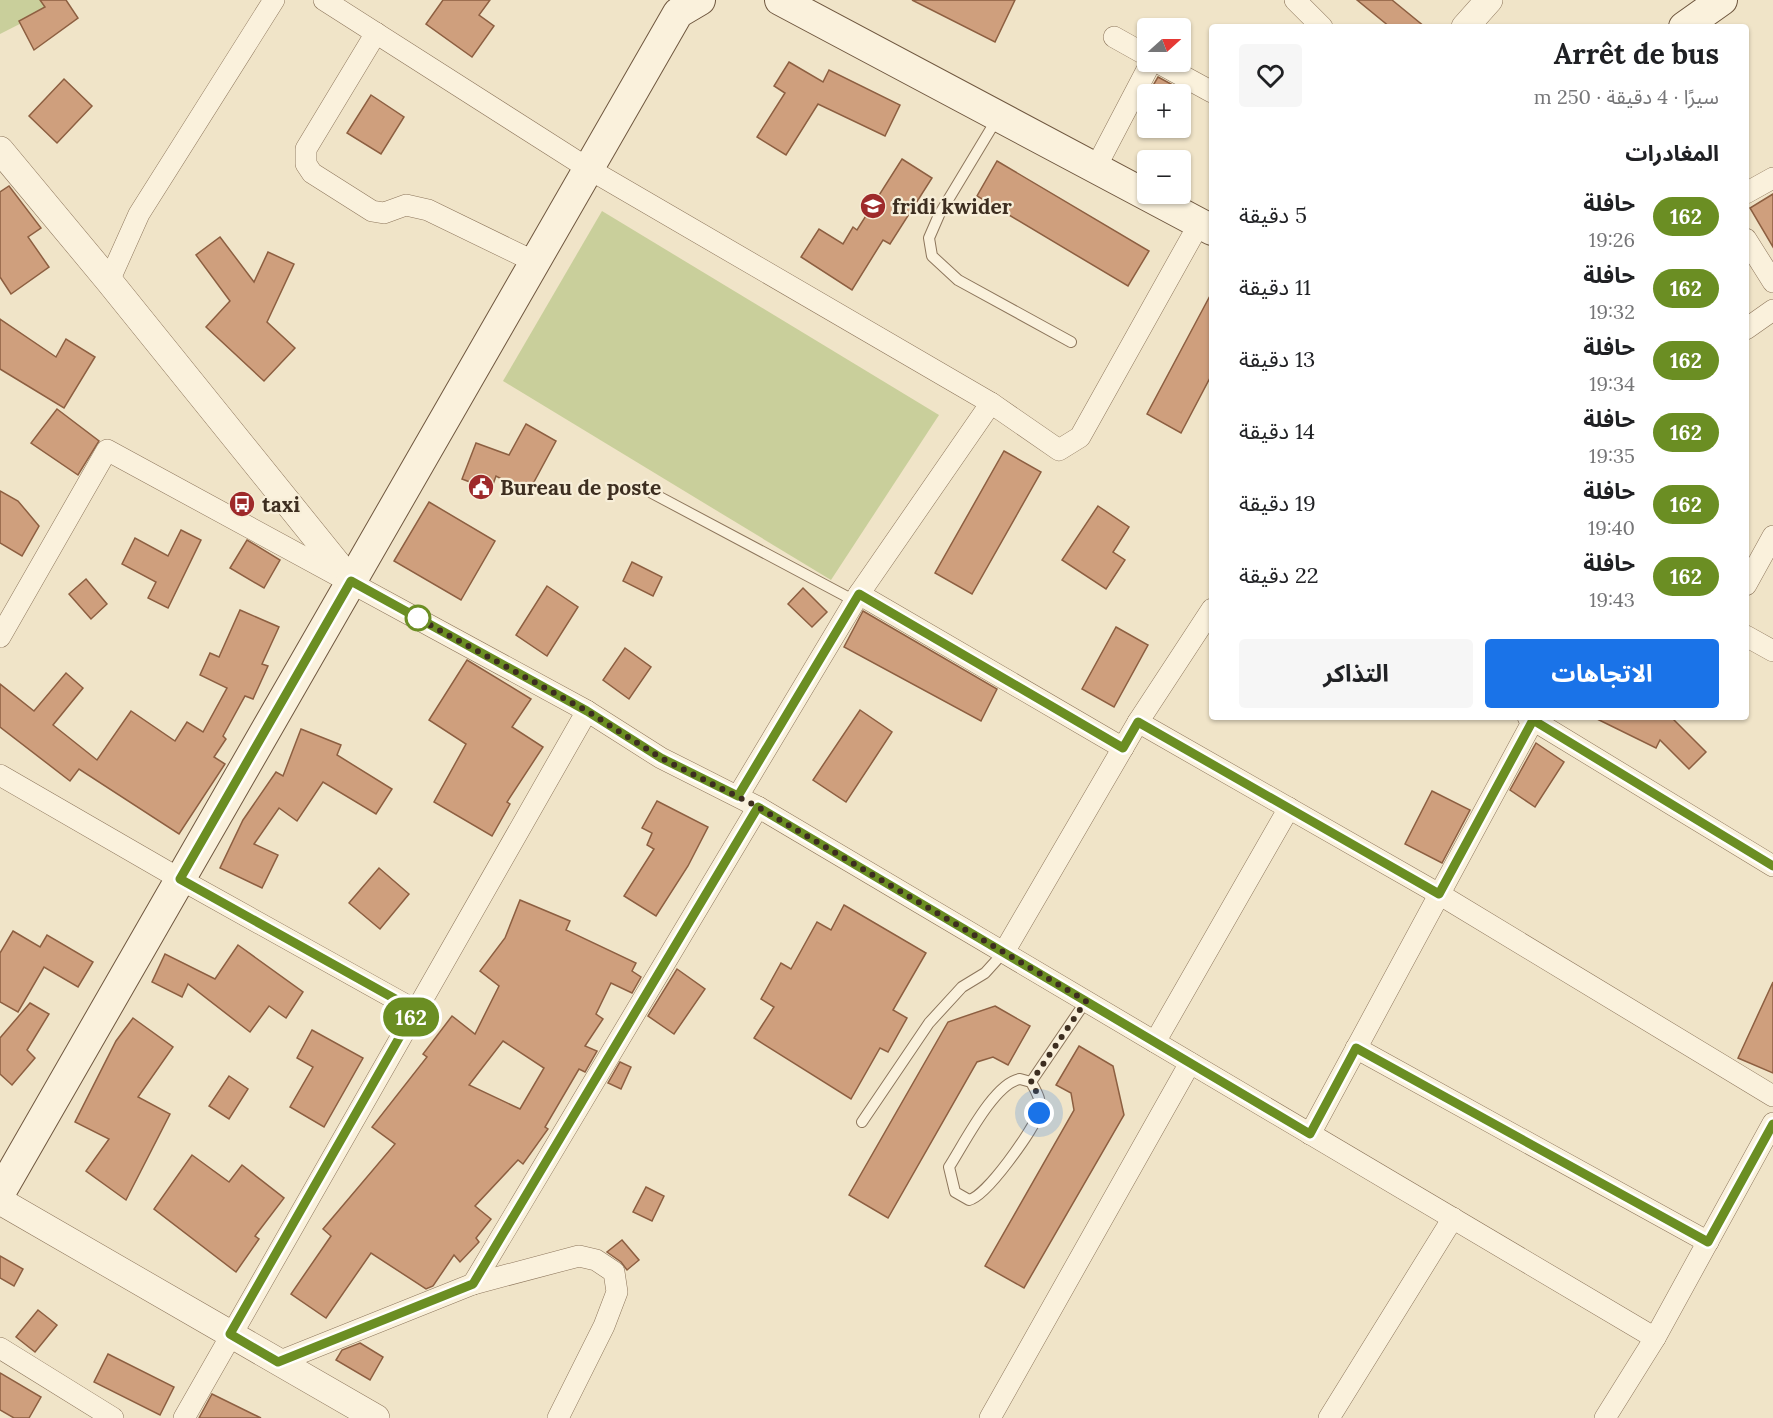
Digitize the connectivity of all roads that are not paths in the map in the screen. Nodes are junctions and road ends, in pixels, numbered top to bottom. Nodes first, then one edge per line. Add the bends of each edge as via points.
1 (274, 0) edge
2 (324, 0) edge
3 (780, 0) edge
4 (1295, 0) edge
5 (1489, 0) edge
6 (1722, 0) edge
7 (688, 4) edge
8 (1319, 24) edge
9 (1468, 24) edge
10 (1688, 24) edge
11 (376, 33) junction
12 (1114, 38) dead end
13 (1137, 50) edge
14 (1146, 72) edge
15 (1175, 72) edge
16 (1209, 90) edge
17 (999, 117) junction
18 (0, 150) edge
19 (1095, 168) junction
20 (589, 169) junction
21 (1773, 178) edge
22 (1749, 191) edge
23 (1205, 227) edge
24 (1749, 244) edge
25 (535, 262) junction
26 (110, 281) junction
27 (1773, 282) edge
28 (1773, 310) edge
29 (1749, 327) edge
30 (1071, 342) dead end
31 (991, 403) junction
32 (652, 493) dead end
33 (1773, 536) edge
34 (1749, 580) edge
35 (351, 581) junction
36 (857, 598) junction
37 (1209, 614) edge
38 (0, 637) edge
39 (1749, 638) edge
40 (1773, 651) edge
41 (587, 711) junction
42 (1531, 720) edge
43 (1535, 720) edge
44 (1138, 722) junction
45 (1123, 748) junction
46 (0, 775) edge
47 (738, 796) junction
48 (758, 807) junction
49 (1289, 808) junction
50 (1773, 866) edge
51 (180, 879) junction
52 (1439, 894) junction
53 (1004, 952) junction
54 (1086, 1001) junction
55 (415, 1010) junction
56 (1155, 1042) junction
57 (1356, 1048) junction
58 (1190, 1063) junction
59 (1031, 1082) junction
60 (1773, 1096) edge
61 (862, 1122) dead end
62 (1773, 1124) edge
63 (1310, 1134) junction
64 (0, 1193) edge
65 (0, 1202) edge
66 (1453, 1218) junction
67 (1708, 1242) junction
68 (473, 1284) junction
69 (230, 1334) junction
70 (1655, 1338) junction
71 (0, 1348) edge
72 (278, 1362) junction
73 (113, 1418) edge
74 (184, 1418) edge
75 (376, 1418) edge
76 (558, 1418) edge
77 (990, 1418) edge
78 (1329, 1418) edge
79 (1605, 1418) edge

1 - 26 street via 139,214
2 - 11 street
3 - 17 main road
4 - 8 street
5 - 9 street
6 - 10 main road
7 - 20 main road
11 - 20 street
11 - 25 street via 306,149 306,164 312,173 372,211 384,213 406,205 428,210
12 - 13 street
14 - 19 street
15 - 16 street
17 - 19 main road
17 - 30 lane via 939,215 930,238 932,256 958,280
18 - 26 street
19 - 23 main road
20 - 25 main road
20 - 31 street
21 - 22 street
23 - 31 street via 1080,437 1059,450
24 - 27 street
25 - 35 main road
26 - 35 street
28 - 29 street
31 - 36 street
32 - 36 lane
33 - 34 street
35 - 38 street via 107,450
35 - 41 street
35 - 51 main road
36 - 45 street
36 - 47 street
37 - 44 street
39 - 40 street
41 - 47 street via 661,758
41 - 55 street
42 - 52 street
43 - 50 street
44 - 45 street
44 - 49 street
45 - 53 street
46 - 51 street
47 - 48 street
48 - 53 street
48 - 68 street
49 - 52 street
49 - 56 street
51 - 55 street
51 - 64 main road
52 - 57 street
52 - 60 street
53 - 54 street
53 - 61 lane via 985,973 962,987 929,1023
54 - 56 street
54 - 59 lane
55 - 69 street
56 - 58 street
57 - 63 street
57 - 67 street
58 - 63 street
58 - 77 street
59 - 59 lane via 1010,1081 996,1095 949,1167 955,1192 969,1200 993,1183 1039,1113 1037,1093
62 - 67 street
63 - 66 street
65 - 69 street
66 - 70 street
66 - 78 street
67 - 70 street
68 - 72 street
68 - 76 street via 579,1256 597,1260 614,1272 617,1292 604,1326
69 - 72 street
69 - 74 street
70 - 79 street
71 - 73 street
72 - 75 street

